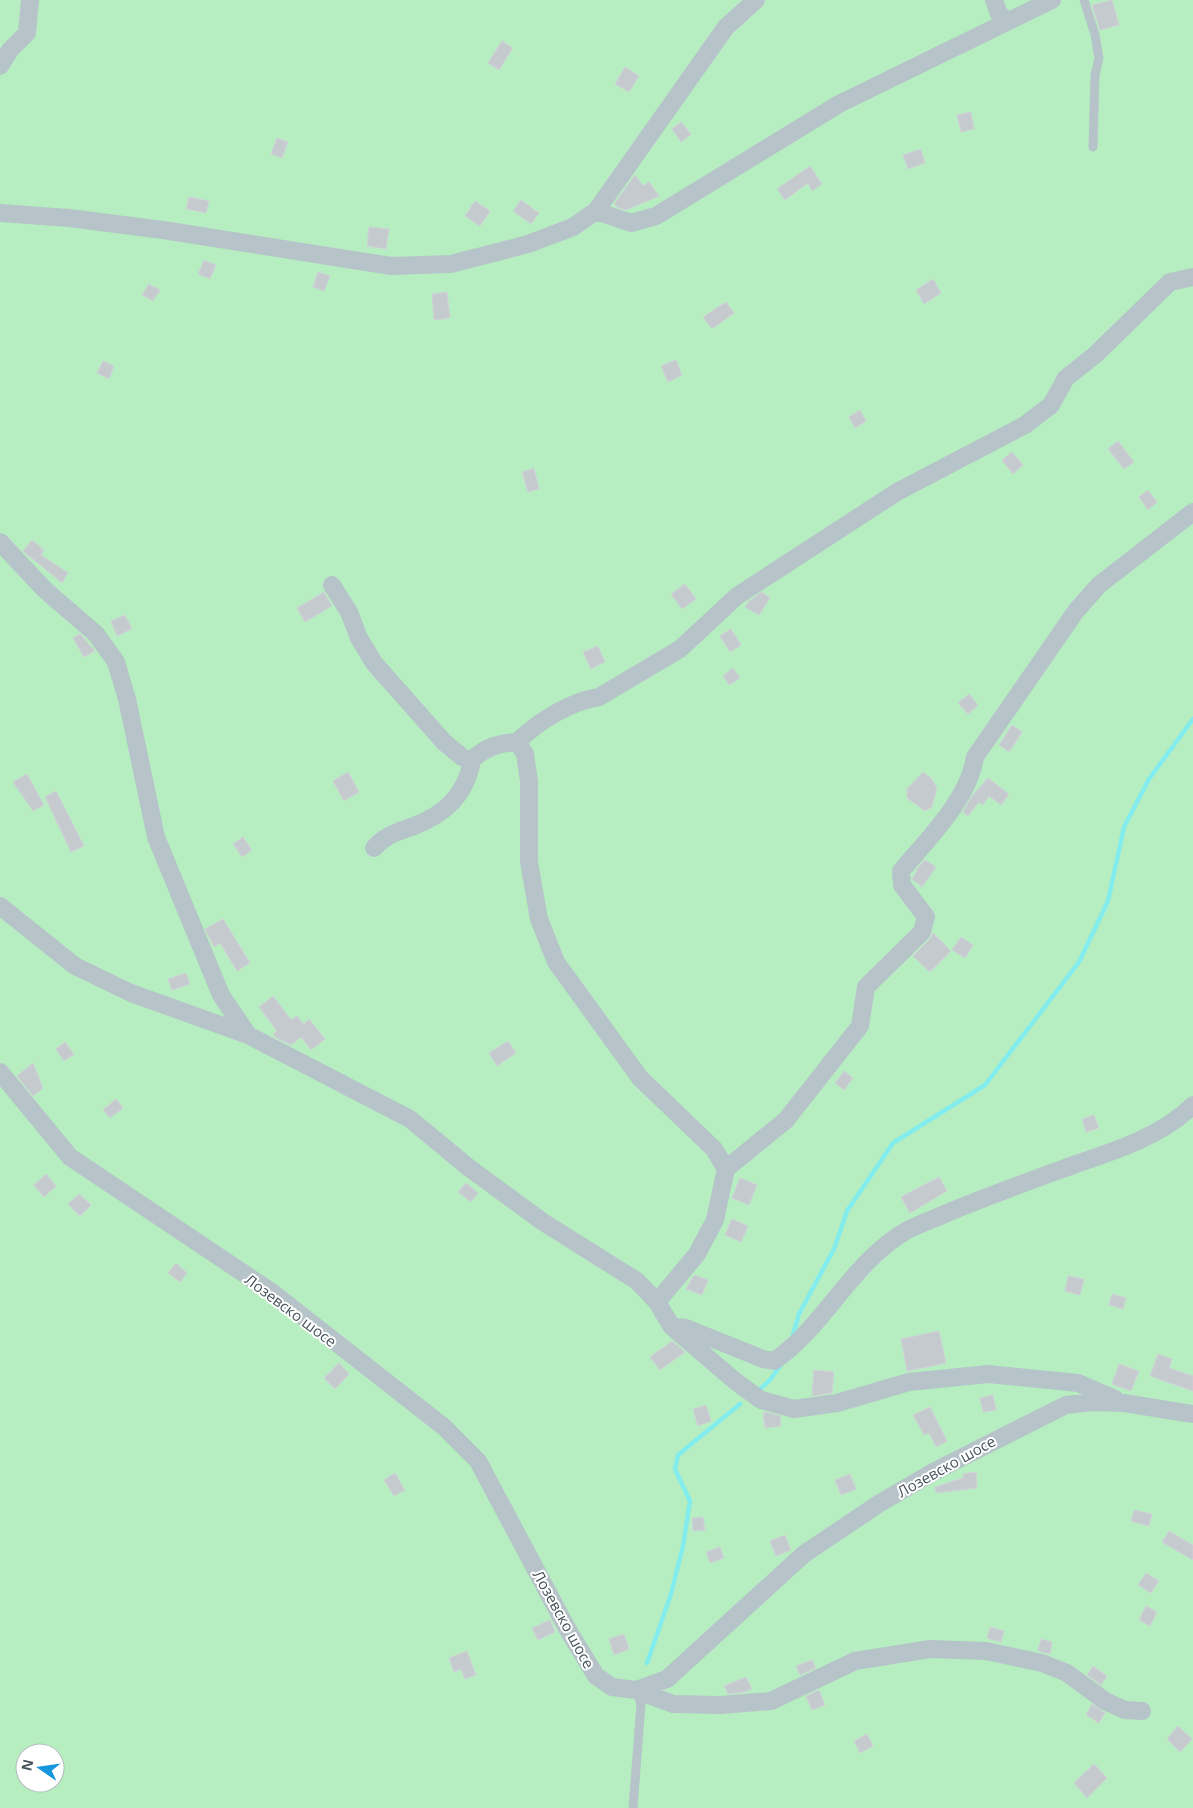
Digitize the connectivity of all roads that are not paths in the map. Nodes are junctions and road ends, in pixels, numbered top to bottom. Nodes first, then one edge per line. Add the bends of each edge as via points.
1 (30, 0) edge
2 (756, 0) edge
3 (994, 0) edge
4 (1052, 0) edge
5 (1084, 0) edge
6 (1008, 21) junction
7 (0, 66) edge
8 (1093, 147) dead end
9 (596, 211) junction
10 (0, 213) edge
11 (1193, 277) edge
12 (1193, 512) edge
13 (0, 542) edge
14 (332, 585) dead end
15 (517, 742) junction
16 (472, 760) junction
17 (374, 848) dead end
18 (0, 906) edge
19 (248, 1035) junction
20 (0, 1072) edge
21 (1193, 1105) edge
22 (726, 1169) junction
23 (657, 1302) junction
24 (672, 1327) junction
25 (1124, 1403) junction
26 (1193, 1414) edge
27 (636, 1690) junction
28 (1142, 1711) dead end
29 (634, 1808) edge

1 - 7 street via 27,33
2 - 9 street via 726,27
3 - 6 street via 999,14
4 - 6 street
5 - 8 lane via 1099,58 1095,75
6 - 9 street via 839,104 656,216 631,223
9 - 10 street via 572,227 528,244 450,264 391,266 163,230
11 - 15 street via 1170,282 1095,356 1066,378 1051,405 1024,425 897,492 737,596 680,649 599,697 586,699 536,724
12 - 22 street via 1099,585 1076,611 975,757 974,769 951,810 901,871 902,885 926,917 922,932 866,987 860,1026 786,1120
13 - 19 street via 45,590 96,634 116,662 156,836 221,995
14 - 16 street via 374,663 444,742 462,757
15 - 16 street via 503,742 482,750
15 - 22 street via 525,754 529,781 529,862 539,919 556,962 640,1078 714,1149
16 - 17 street via 469,778 452,803 427,821 383,838
18 - 19 street via 75,966 132,993
19 - 23 street via 410,1120 543,1222 637,1281
20 - 27 street, Лозевско шосе via 70,1157 273,1293 444,1426 478,1461 596,1676 612,1687
21 - 24 street via 1171,1122 1122,1148 968,1204 906,1231 847,1282 788,1351 774,1361 686,1328
22 - 23 street via 715,1220 697,1254
23 - 24 street
24 - 25 street via 761,1400 794,1409 837,1403 909,1382 988,1374 1078,1383
25 - 26 street, Лозевско шосе
25 - 27 street, Лозевско шосе via 1066,1405 986,1444 880,1503 804,1554 666,1679
27 - 28 street via 673,1704 771,1701 855,1661 930,1649 986,1651 1042,1662 1067,1673 1104,1702 1125,1710
27 - 29 lane via 641,1704

